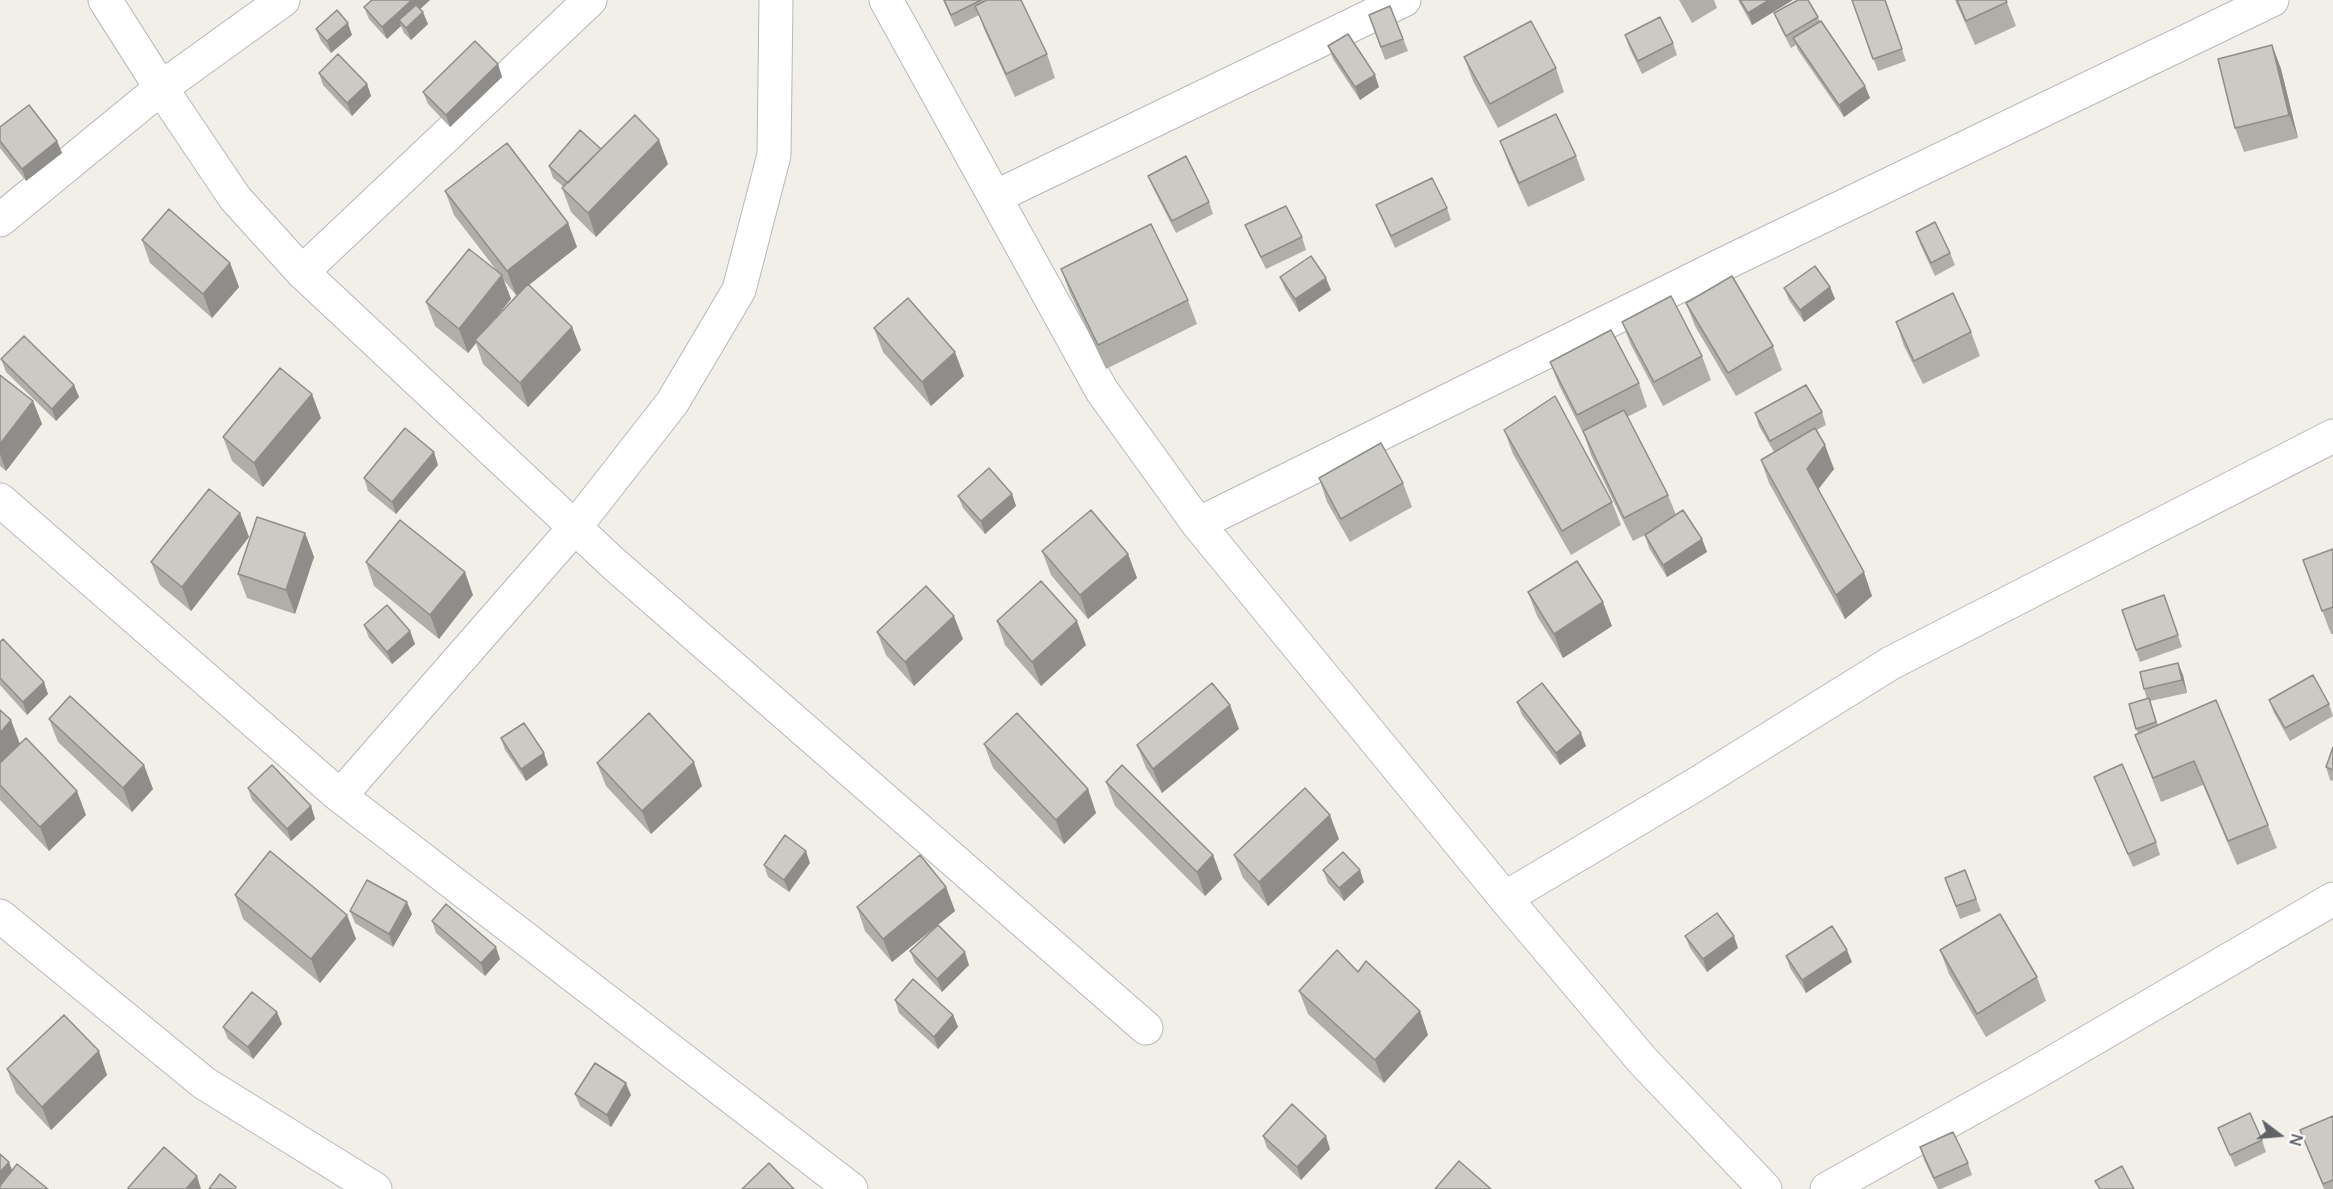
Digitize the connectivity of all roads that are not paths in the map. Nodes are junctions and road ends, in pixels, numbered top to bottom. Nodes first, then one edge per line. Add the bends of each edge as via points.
1 (105, 0) edge
2 (283, 0) edge
3 (590, 0) edge
4 (776, 0) edge
5 (886, 0) edge
6 (1404, 0) edge
7 (2272, 0) edge
8 (161, 88) junction
9 (995, 197) junction
10 (0, 220) edge
11 (302, 272) junction
12 (2333, 436) edge
13 (0, 500) edge
14 (1198, 524) junction
15 (575, 527) junction
16 (340, 796) junction
17 (1505, 898) junction
18 (2333, 899) edge
19 (0, 916) edge
20 (1146, 1028) dead end
21 (375, 1189) edge
22 (851, 1189) edge
23 (1765, 1189) edge
24 (1827, 1189) edge

1 - 8 street
2 - 8 street
3 - 11 street
4 - 15 street via 774,155 739,290 672,403
5 - 9 street
6 - 9 street
7 - 14 street via 1736,258
8 - 10 street
8 - 11 street via 235,198
9 - 14 street via 1102,391
11 - 15 street
12 - 17 street via 1891,663
13 - 16 street
14 - 17 street
15 - 16 street
15 - 20 street
16 - 22 street
17 - 23 street via 1643,1061
18 - 24 street
19 - 21 street via 204,1083

